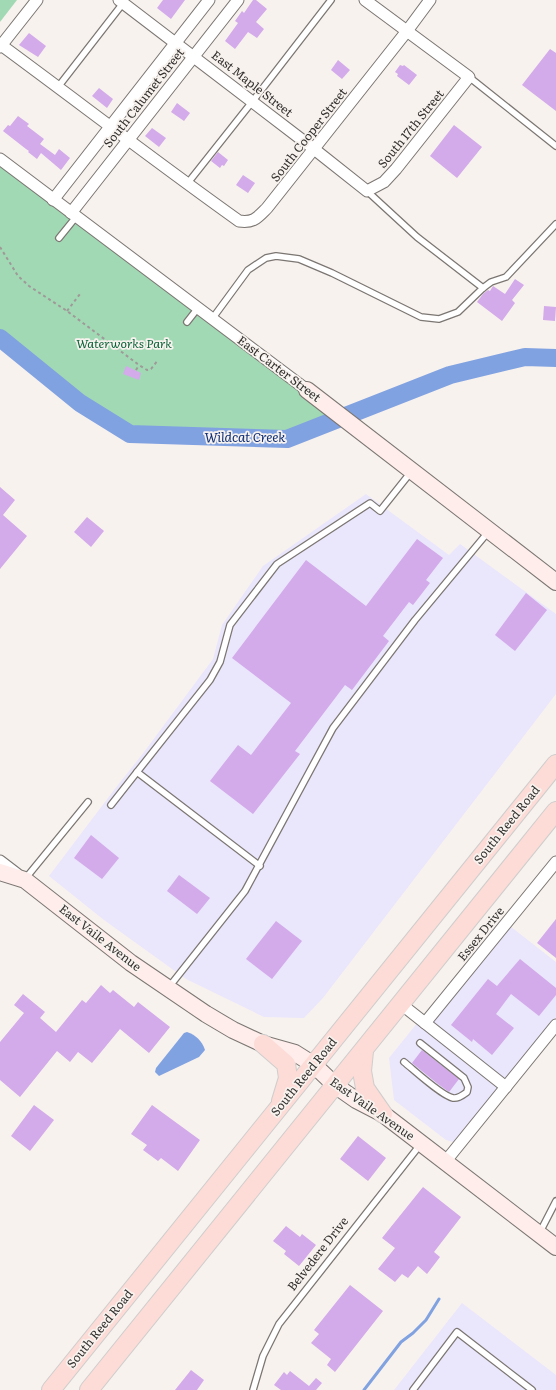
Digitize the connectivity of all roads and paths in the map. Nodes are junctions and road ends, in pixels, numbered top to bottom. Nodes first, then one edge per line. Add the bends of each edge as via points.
1 (38, 0) edge
2 (209, 0) edge
3 (238, 0) edge
4 (331, 0) edge
5 (365, 0) edge
6 (430, 0) edge
7 (122, 1) edge
8 (407, 31) junction
9 (175, 42) junction
10 (1, 46) edge
11 (194, 56) junction
12 (469, 77) junction
13 (58, 87) junction
14 (252, 102) junction
15 (110, 126) junction
16 (128, 140) junction
17 (556, 146) edge
18 (314, 149) junction
19 (0, 159) edge
20 (187, 184) junction
21 (367, 191) junction
22 (54, 200) junction
23 (73, 215) junction
24 (556, 224) edge
25 (59, 238) dead end
26 (0, 248) edge
27 (482, 288) junction
28 (80, 294) dead end
29 (198, 308) junction
30 (67, 311) junction
31 (212, 319) junction
32 (187, 322) dead end
33 (158, 360) dead end
34 (139, 365) junction
35 (136, 370) dead end
36 (307, 390) joint
37 (412, 471) junction
38 (489, 531) junction
39 (556, 582) edge
40 (556, 764) edge
41 (137, 772) junction
42 (88, 802) dead end
43 (111, 805) dead end
44 (556, 811) edge
45 (0, 861) edge
46 (556, 862) edge
47 (260, 866) junction
48 (0, 872) edge
49 (25, 880) junction
50 (168, 988) junction
51 (401, 1004) junction
52 (425, 1023) junction
53 (556, 1026) edge
54 (420, 1043) dead end
55 (263, 1044) junction
56 (364, 1051) junction
57 (404, 1062) dead end
58 (314, 1065) junction
59 (336, 1086) junction
60 (506, 1087) junction
61 (275, 1112) junction
62 (383, 1114) junction
63 (421, 1143) junction
64 (445, 1162) junction
65 (556, 1201) edge
66 (539, 1234) junction
67 (556, 1247) edge
68 (50, 1390) edge
69 (89, 1390) edge
70 (253, 1390) edge
71 (413, 1390) edge
72 (532, 1390) edge

1 - 10 street
2 - 9 street, South Calumet Street
3 - 11 street, South Calumet Street
4 - 14 lane
5 - 8 street
6 - 8 street, South Cooper Street
7 - 9 street, East Maple Street
7 - 13 lane
8 - 12 street
8 - 18 street, South Cooper Street
9 - 11 street, East Maple Street
9 - 15 street, South Calumet Street
10 - 13 street, South Cooper Street
11 - 14 street, East Maple Street
11 - 16 street, South Calumet Street
12 - 17 lane
12 - 21 street, South 17th Street via 396,169 384,182
13 - 15 street, South Cooper Street
14 - 18 street, East Maple Street
14 - 20 lane
15 - 16 street, South Cooper Street
15 - 22 street, South Calumet Street
16 - 20 street, South Cooper Street
16 - 23 street, South Calumet Street
18 - 20 street, South Cooper Street via 255,220 239,221
18 - 21 street, East Maple Street
19 - 22 street, East Carter Street
21 - 27 lane via 417,236
22 - 23 street, East Carter Street
23 - 25 lane
23 - 29 street, East Carter Street
24 - 27 lane via 506,277
26 - 30 path via 18,276
27 - 31 lane via 458,312 439,319 421,317 299,259 276,256 266,258 248,270
28 - 30 path
29 - 31 street, East Carter Street
29 - 32 lane
30 - 34 path
31 - 36 street, East Carter Street
33 - 34 path via 151,369 147,370
34 - 35 path
36 - 37 street, East Carter Street
37 - 38 street, East Carter Street
37 - 41 lane via 380,511 370,503 277,564 230,626 220,662 210,680
38 - 39 street, East Carter Street
38 - 47 lane via 415,620 333,728
40 - 58 main road, South Reed Road
41 - 43 lane
41 - 47 lane
42 - 49 lane
44 - 51 main road
45 - 49 street
46 - 52 street, Essex Drive
47 - 50 lane via 245,891
48 - 49 street, East Vaile Avenue
49 - 50 street, East Vaile Avenue via 131,963
50 - 55 street, East Vaile Avenue via 233,1030
51 - 52 street
51 - 56 main road
52 - 60 street
53 - 60 street
54 - 57 lane via 464,1078 468,1087 467,1092 458,1098 452,1098
55 - 58 street, East Vaile Avenue via 294,1053
55 - 61 main road via 286,1064 288,1078
56 - 59 main road
56 - 62 main road via 362,1071 365,1088
58 - 59 street, East Vaile Avenue
58 - 61 main road, South Reed Road
59 - 62 street, East Vaile Avenue
59 - 69 main road
60 - 64 street
61 - 68 main road, South Reed Road
62 - 63 street, East Vaile Avenue
63 - 64 street, East Vaile Avenue
63 - 70 lane, Belvedere Drive via 280,1324 263,1356
64 - 66 street, East Vaile Avenue
65 - 66 lane
66 - 67 street, East Vaile Avenue
71 - 72 lane via 456,1332

